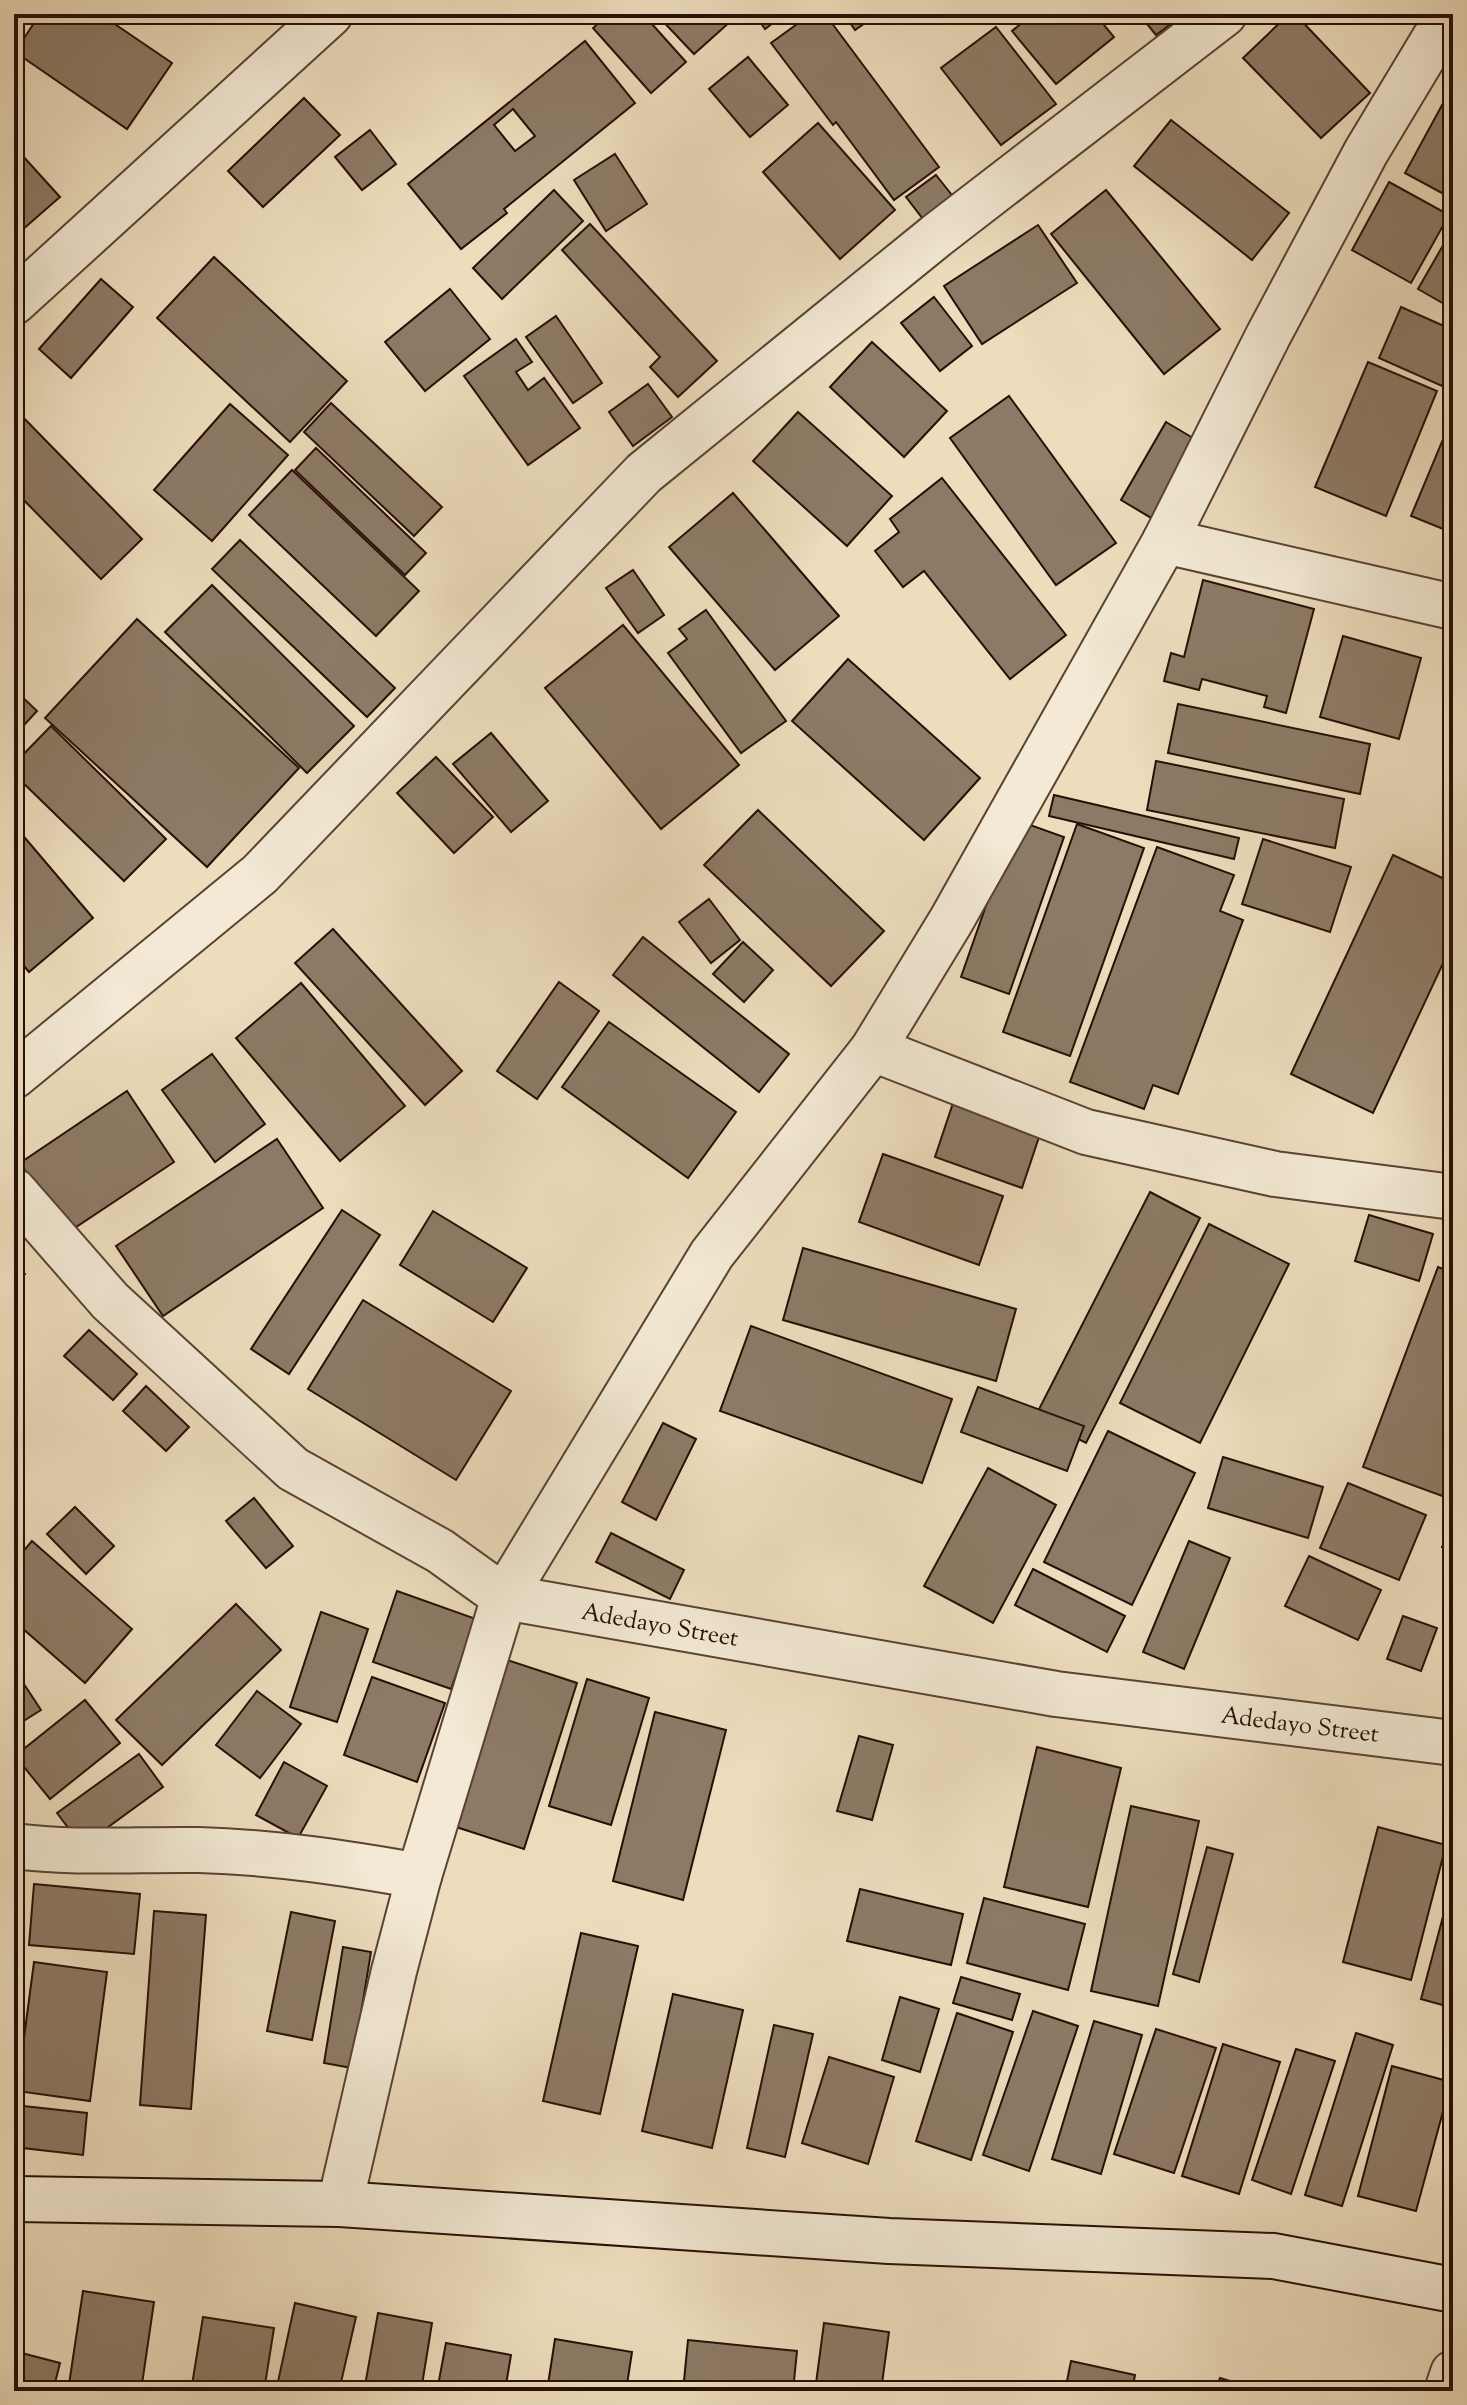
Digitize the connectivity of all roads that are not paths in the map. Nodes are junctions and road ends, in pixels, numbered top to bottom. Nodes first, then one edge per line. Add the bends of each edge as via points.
1 (330, 14) edge
2 (1224, 14) edge
3 (1446, 33) edge
4 (14, 302) edge
5 (1165, 541) junction
6 (1453, 607) edge
7 (873, 1049) junction
8 (14, 1076) edge
9 (14, 1191) edge
10 (1453, 1197) edge
11 (504, 1597) junction
12 (1453, 1743) edge
13 (14, 1846) edge
14 (419, 1876) junction
15 (14, 2199) edge
16 (340, 2204) junction
17 (1453, 2290) edge
18 (1453, 2373) edge
19 (1447, 2391) edge

1 - 4 street
2 - 8 street via 936,236 644,473 260,874
3 - 5 street via 1366,152
5 - 6 street
5 - 7 street
7 - 10 street via 1086,1132 1275,1174
7 - 11 street via 712,1254
9 - 11 street, Adedayo Street via 110,1301 293,1469 440,1551
11 - 12 street, Adedayo Street via 1056,1694
11 - 14 street
13 - 14 street via 318,1858
14 - 16 street
15 - 16 street
16 - 17 street via 889,2241 1274,2256
18 - 19 street

